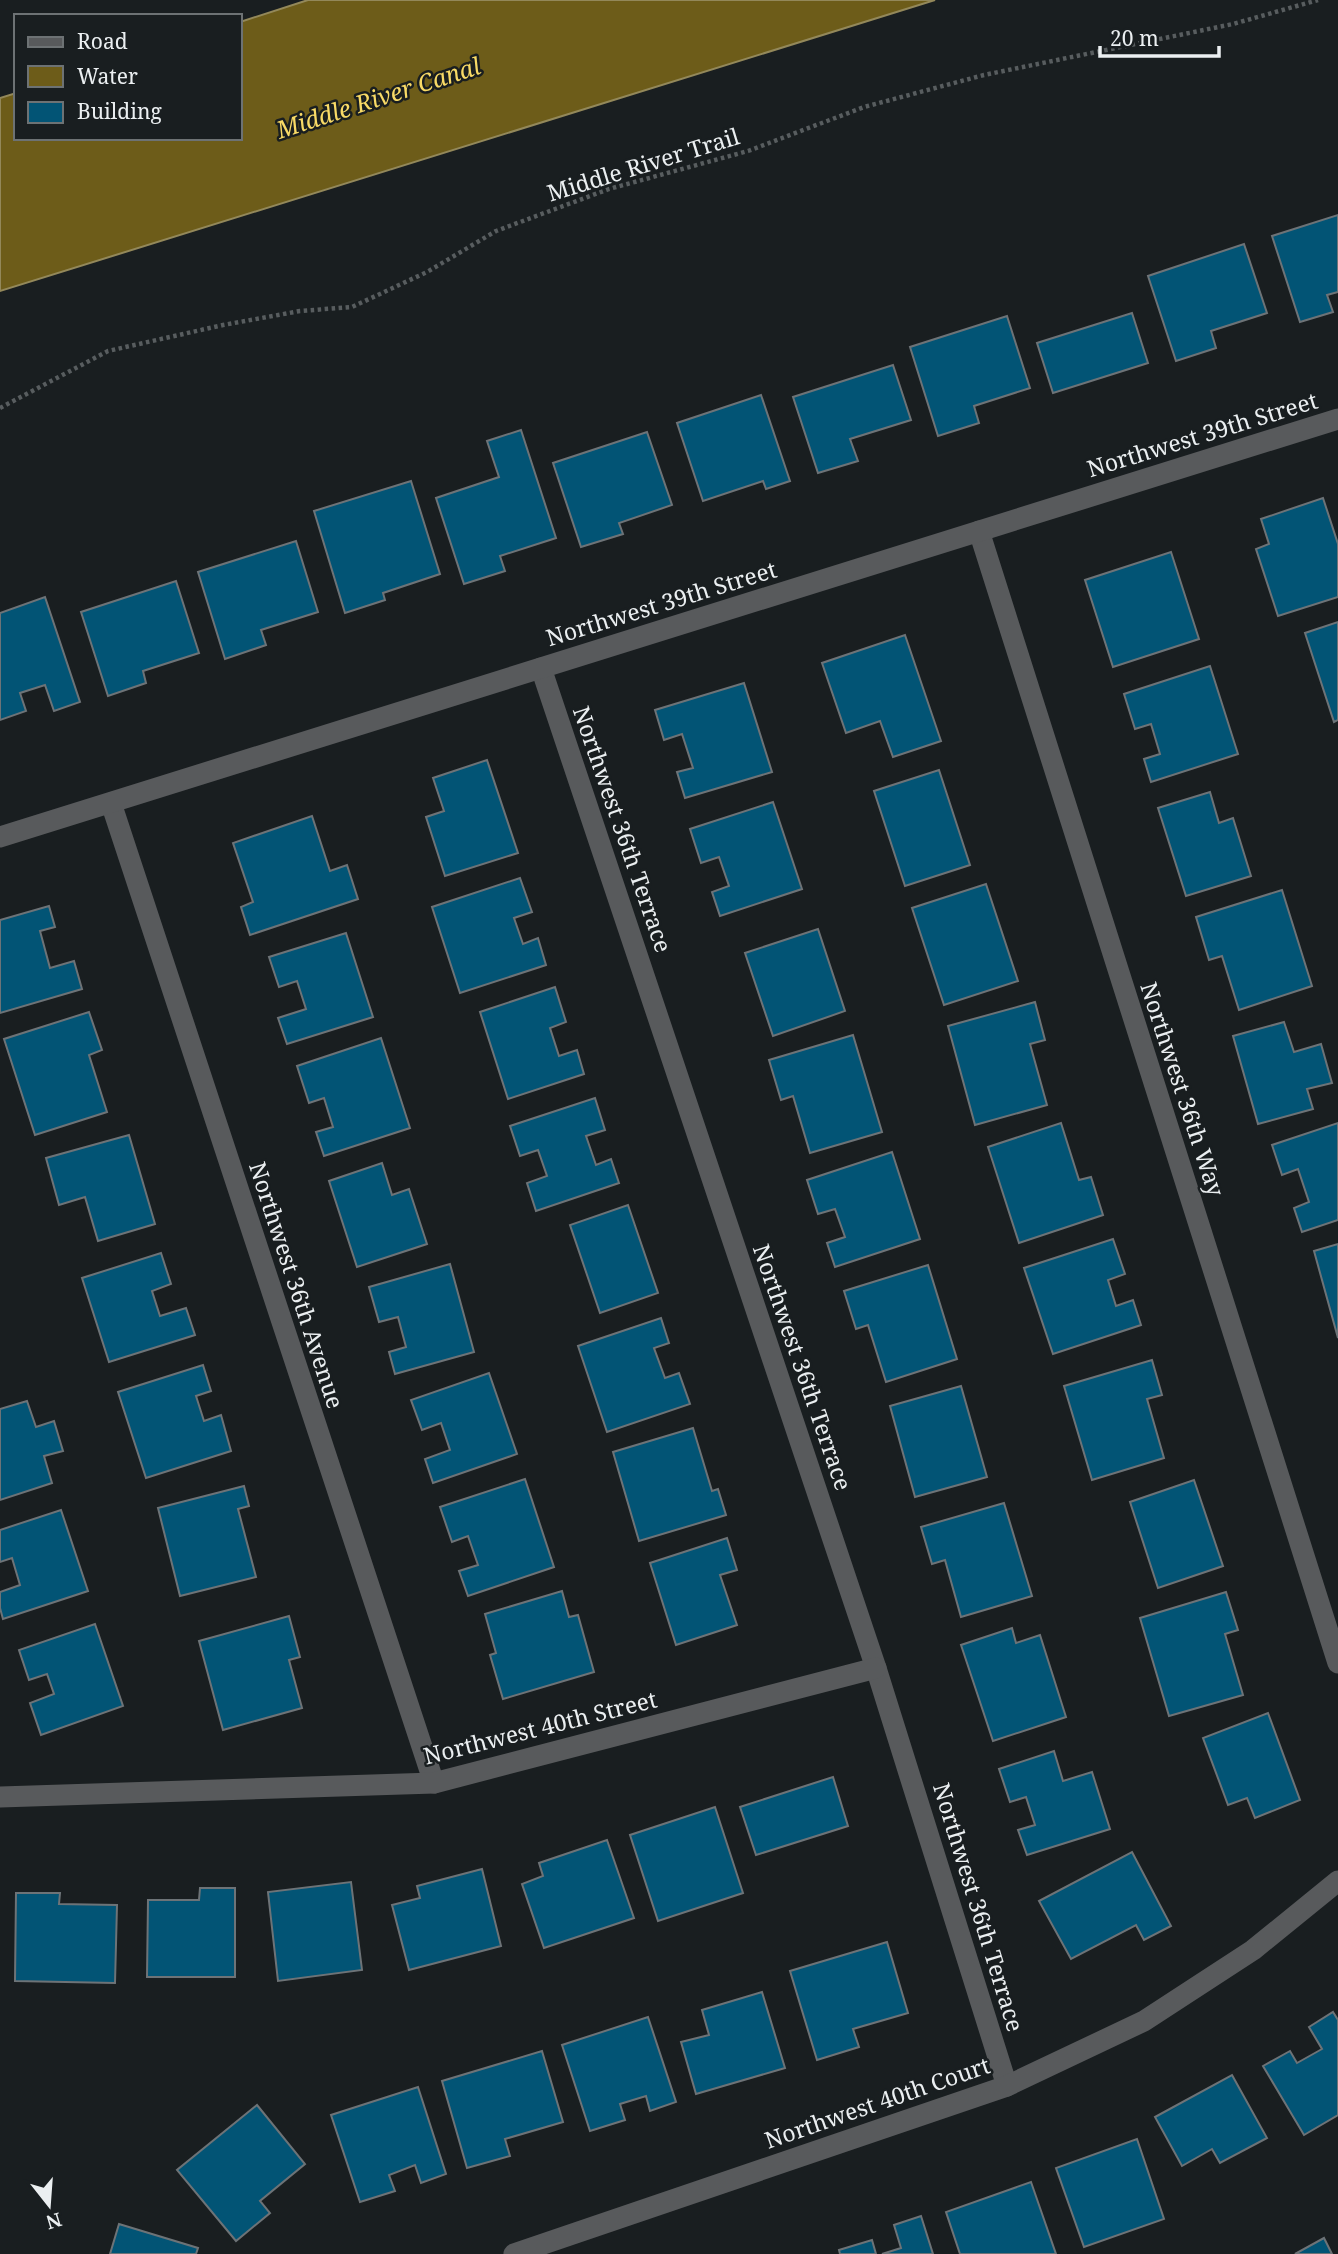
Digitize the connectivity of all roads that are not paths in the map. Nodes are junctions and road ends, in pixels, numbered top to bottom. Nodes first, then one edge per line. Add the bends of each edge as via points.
1 (1338, 419) edge
2 (979, 531) junction
3 (541, 668) junction
4 (111, 803) junction
5 (0, 837) edge
6 (1338, 1663) edge
7 (876, 1668) junction
8 (434, 1783) junction
9 (0, 1797) edge
10 (1338, 1881) edge
11 (1007, 2086) junction
12 (514, 2254) edge

1 - 2 street, Northwest 39th Street
2 - 3 street, Northwest 39th Street
2 - 6 street, Northwest 36th Way
3 - 4 street, Northwest 39th Street
3 - 7 street, Northwest 36th Terrace
4 - 5 street, Northwest 39th Street
4 - 8 street, Northwest 36th Avenue
7 - 8 street, Northwest 40th Street
7 - 11 street, Northwest 36th Terrace
8 - 9 street, Northwest 40th Street
10 - 11 street, Northwest 40th Court via 1254,1950 1144,2021
11 - 12 street, Northwest 40th Court

